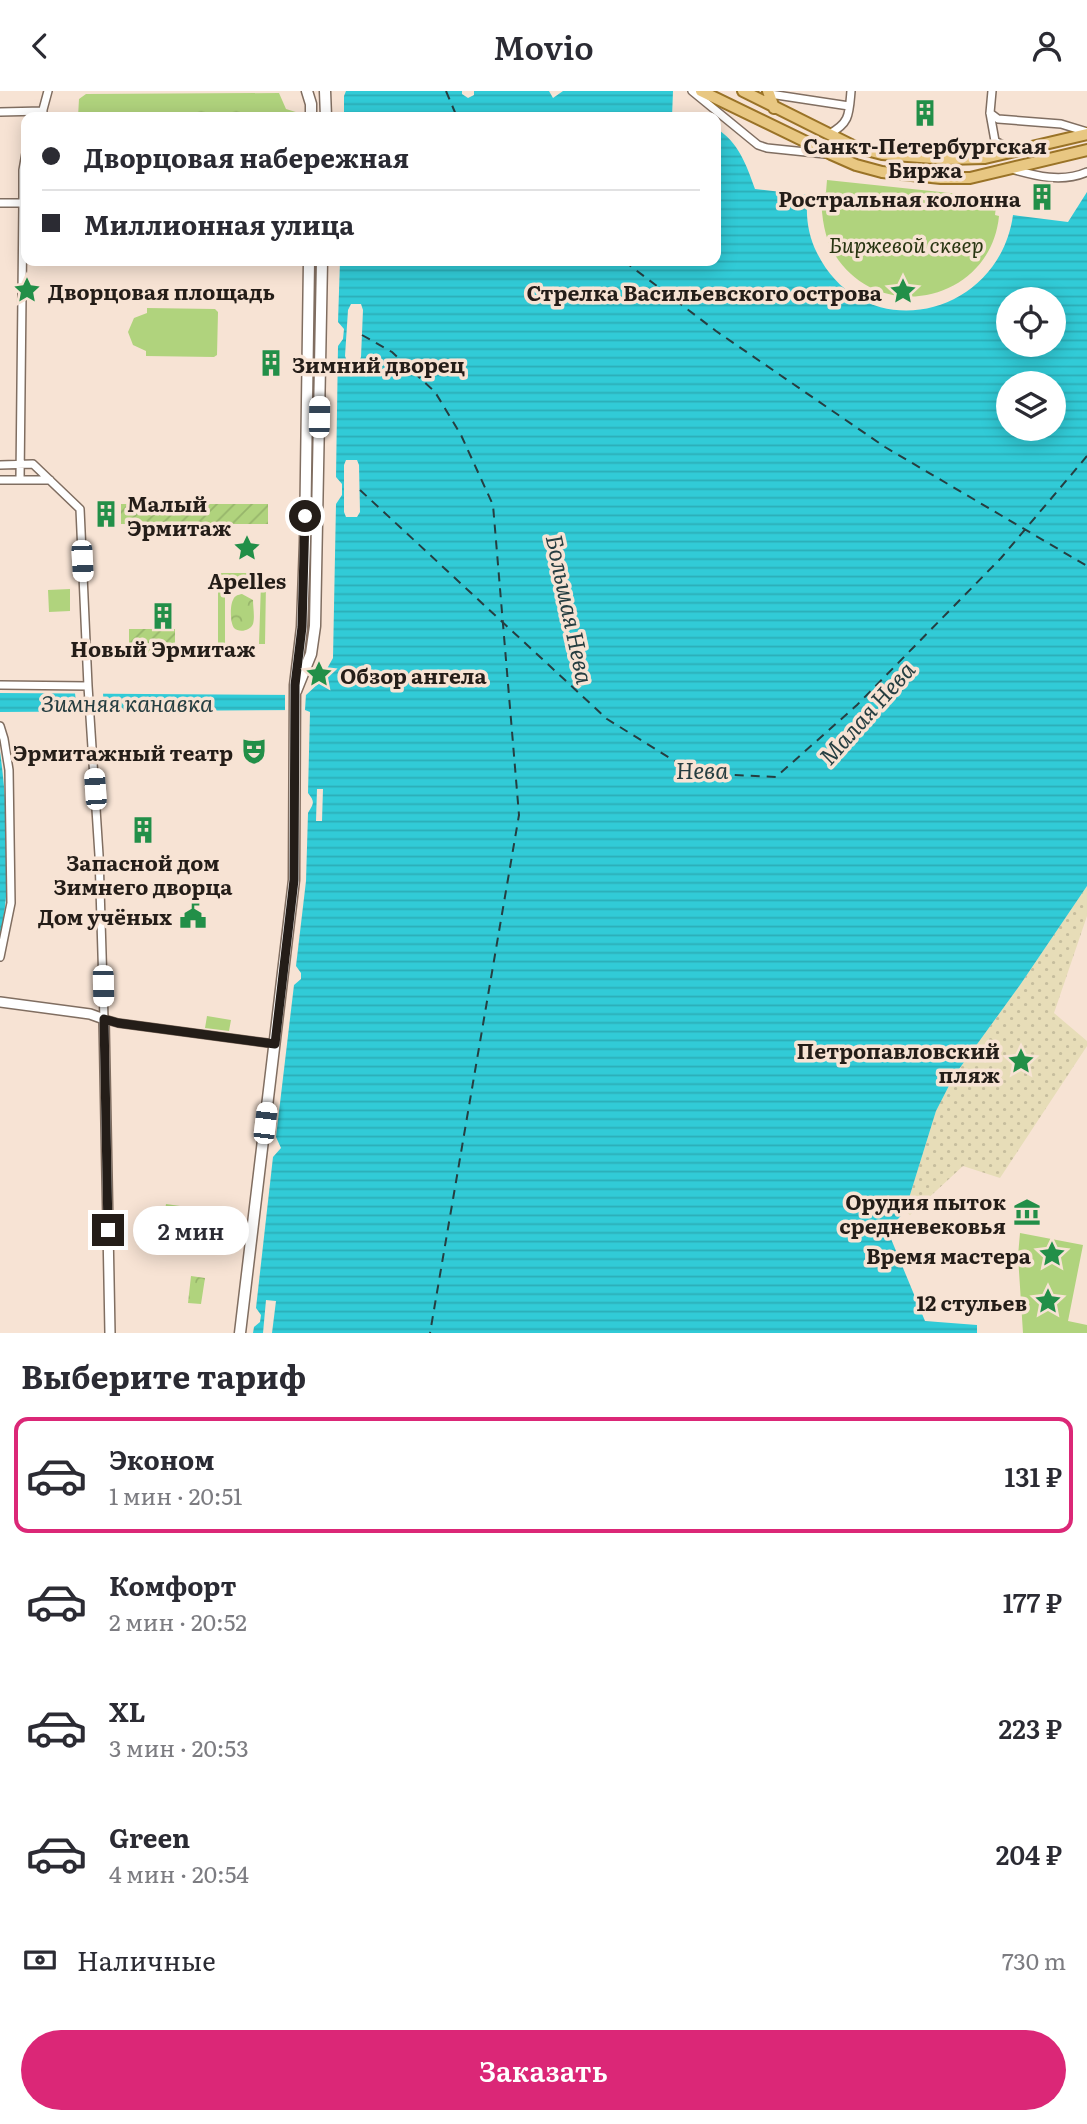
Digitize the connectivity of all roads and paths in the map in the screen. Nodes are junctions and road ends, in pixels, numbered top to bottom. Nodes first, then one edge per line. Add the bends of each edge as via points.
1 (47, 91) edge
2 (307, 91) edge
3 (325, 91) edge
4 (692, 91) edge
5 (701, 91) edge
6 (743, 91) edge
7 (851, 91) edge
8 (992, 91) edge
9 (769, 93) edge
10 (715, 94) edge
11 (849, 106) junction
12 (774, 108) junction
13 (718, 110) joint
14 (0, 112) edge
15 (42, 112) edge
16 (311, 112) edge
17 (326, 112) edge
18 (21, 113) edge
19 (721, 113) edge
20 (990, 113) junction
21 (1087, 133) edge
22 (829, 134) junction
23 (1015, 151) junction
24 (1087, 151) edge
25 (831, 154) junction
26 (1010, 169) junction
27 (1087, 172) edge
28 (0, 203) edge
29 (21, 203) edge
30 (22, 266) edge
31 (309, 266) edge
32 (322, 266) edge
33 (20, 464) junction
34 (0, 465) edge
35 (0, 480) edge
36 (20, 480) junction
37 (50, 480) junction
38 (0, 685) edge
39 (88, 689) junction
40 (296, 692) junction
41 (0, 726) edge
42 (0, 957) edge
43 (0, 1002) edge
44 (104, 1019) junction
45 (275, 1044) junction
46 (110, 1333) edge
47 (240, 1333) edge

1 - 15 street
2 - 16 main road
3 - 17 main road
4 - 13 street
5 - 10 main road
6 - 12 main road
7 - 11 street
8 - 20 street
9 - 11 street
9 - 12 main road
10 - 13 street
10 - 25 main road
11 - 22 street via 843,127
12 - 22 main road
14 - 18 street
19 - 25 street via 750,140 767,148
20 - 21 street via 998,119 1062,124
20 - 23 street via 995,141
21 - 23 main road
22 - 23 main road via 883,154 963,159
24 - 26 main road
25 - 26 main road via 869,170 941,178 970,178
26 - 27 street via 1061,178
28 - 29 street
30 - 33 street
31 - 40 main road via 305,542
32 - 40 main road via 315,626 311,655
33 - 34 street
33 - 36 street
33 - 37 street via 33,464
35 - 36 street
36 - 37 street
37 - 39 street via 80,509
38 - 39 street
39 - 44 street
40 - 45 main road via 294,880
41 - 42 street via 9,769 11,914
43 - 44 street
44 - 45 street
44 - 46 street
45 - 47 main road

